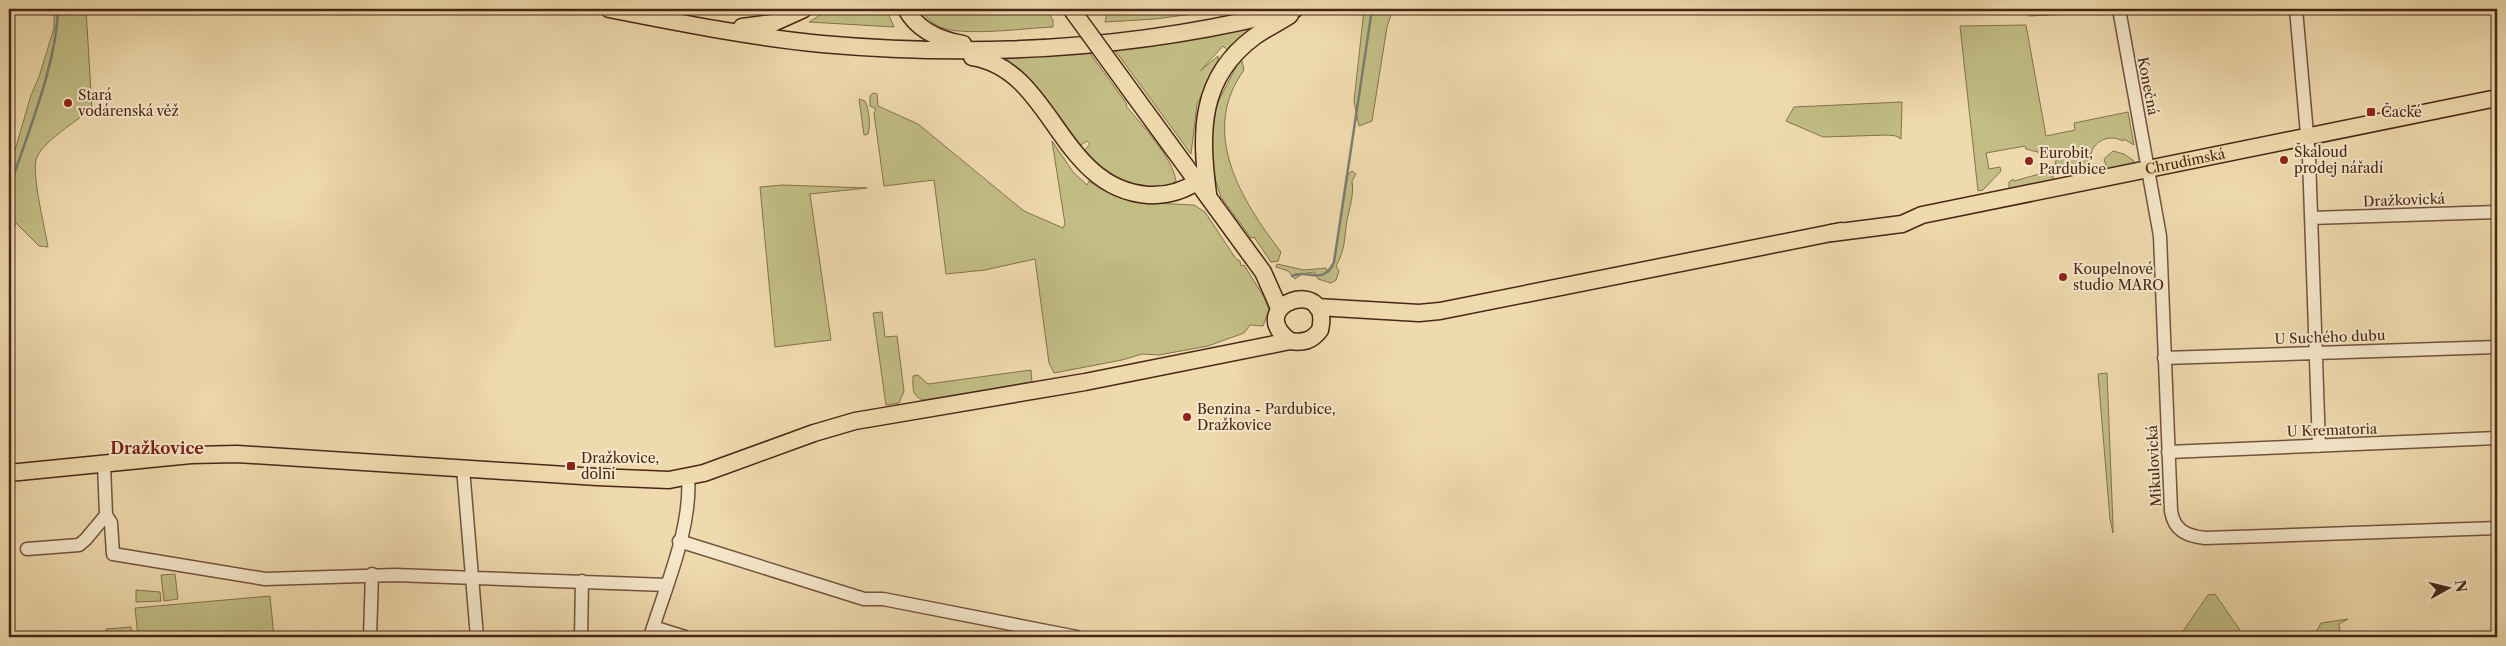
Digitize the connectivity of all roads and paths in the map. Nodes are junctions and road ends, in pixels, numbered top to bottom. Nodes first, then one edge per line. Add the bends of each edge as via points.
1 (610, 9) edge
2 (804, 9) edge
3 (906, 9) edge
4 (1071, 9) edge
5 (1295, 9) edge
6 (1299, 9) edge
7 (2119, 9) edge
8 (2296, 9) edge
9 (702, 27) junction
10 (930, 50) junction
11 (1002, 50) junction
12 (2497, 98) edge
13 (2307, 137) junction
14 (2148, 169) junction
15 (1198, 181) junction
16 (1209, 196) junction
17 (2497, 212) edge
18 (1922, 215) junction
19 (2311, 218) junction
20 (1832, 233) junction
21 (1264, 272) junction
22 (1294, 298) junction
23 (1279, 308) junction
24 (1319, 315) junction
25 (1277, 327) junction
26 (1290, 341) junction
27 (2497, 347) edge
28 (1252, 349) junction
29 (2316, 353) junction
30 (2164, 358) junction
31 (2497, 438) edge
32 (2319, 446) junction
33 (2168, 452) junction
34 (104, 464) junction
35 (464, 468) junction
36 (9, 473) edge
37 (688, 477) junction
38 (106, 515) junction
39 (2497, 528) edge
40 (680, 541) junction
41 (27, 550) dead end
42 (372, 574) junction
43 (471, 576) junction
44 (582, 581) junction
45 (666, 585) junction
46 (652, 632) edge
47 (370, 637) edge
48 (477, 637) edge
49 (581, 637) edge
50 (685, 637) edge
51 (1077, 637) edge

1 - 9 main road
2 - 9 main road via 781,21 760,26
3 - 11 main road via 921,28 937,37
4 - 15 main road, bridge
5 - 11 main road via 1167,35
6 - 16 main road via 1240,49 1216,82 1208,101 1202,140
7 - 14 street, Konečná
8 - 13 street
9 - 10 main road via 822,44
10 - 11 main road
10 - 15 main road via 984,58 1011,73 1084,164 1114,186 1133,193 1161,195 1180,191
12 - 13 main road, Chrudimská
13 - 14 main road, Chrudimská
13 - 19 street
14 - 18 main road, Chrudimská
14 - 30 street, Mikulovická via 2160,236
15 - 16 main road
16 - 21 main road
17 - 19 street, Dražkovická
18 - 20 main road via 1903,215
18 - 20 main road, Chrudimská via 1907,223
19 - 29 street
20 - 24 main road via 1440,312 1349,310
21 - 22 main road
21 - 23 main road
22 - 23 main road
22 - 24 main road via 1302,298
23 - 25 main road
24 - 26 main road via 1320,330 1309,341
25 - 26 main road
25 - 28 main road
26 - 28 main road
27 - 29 street, U Suchého dubu
28 - 37 main road via 1085,382 855,421
29 - 30 street, U Suchého dubu
29 - 32 street
30 - 33 street, Mikulovická
31 - 32 street, U Krematoria
32 - 33 street, U Krematoria
33 - 39 street, Mikulovická via 2173,521 2183,533 2194,537
34 - 35 main road via 237,454
34 - 36 main road
34 - 38 street
35 - 37 main road via 647,480
35 - 43 street
37 - 40 street via 688,501
38 - 41 street via 79,544
38 - 42 street via 111,523 113,554 255,578
40 - 45 street
40 - 51 street via 864,599 882,599
42 - 43 street
42 - 47 street
43 - 44 street
43 - 48 street
44 - 45 street
44 - 49 street
45 - 46 street
46 - 50 street

